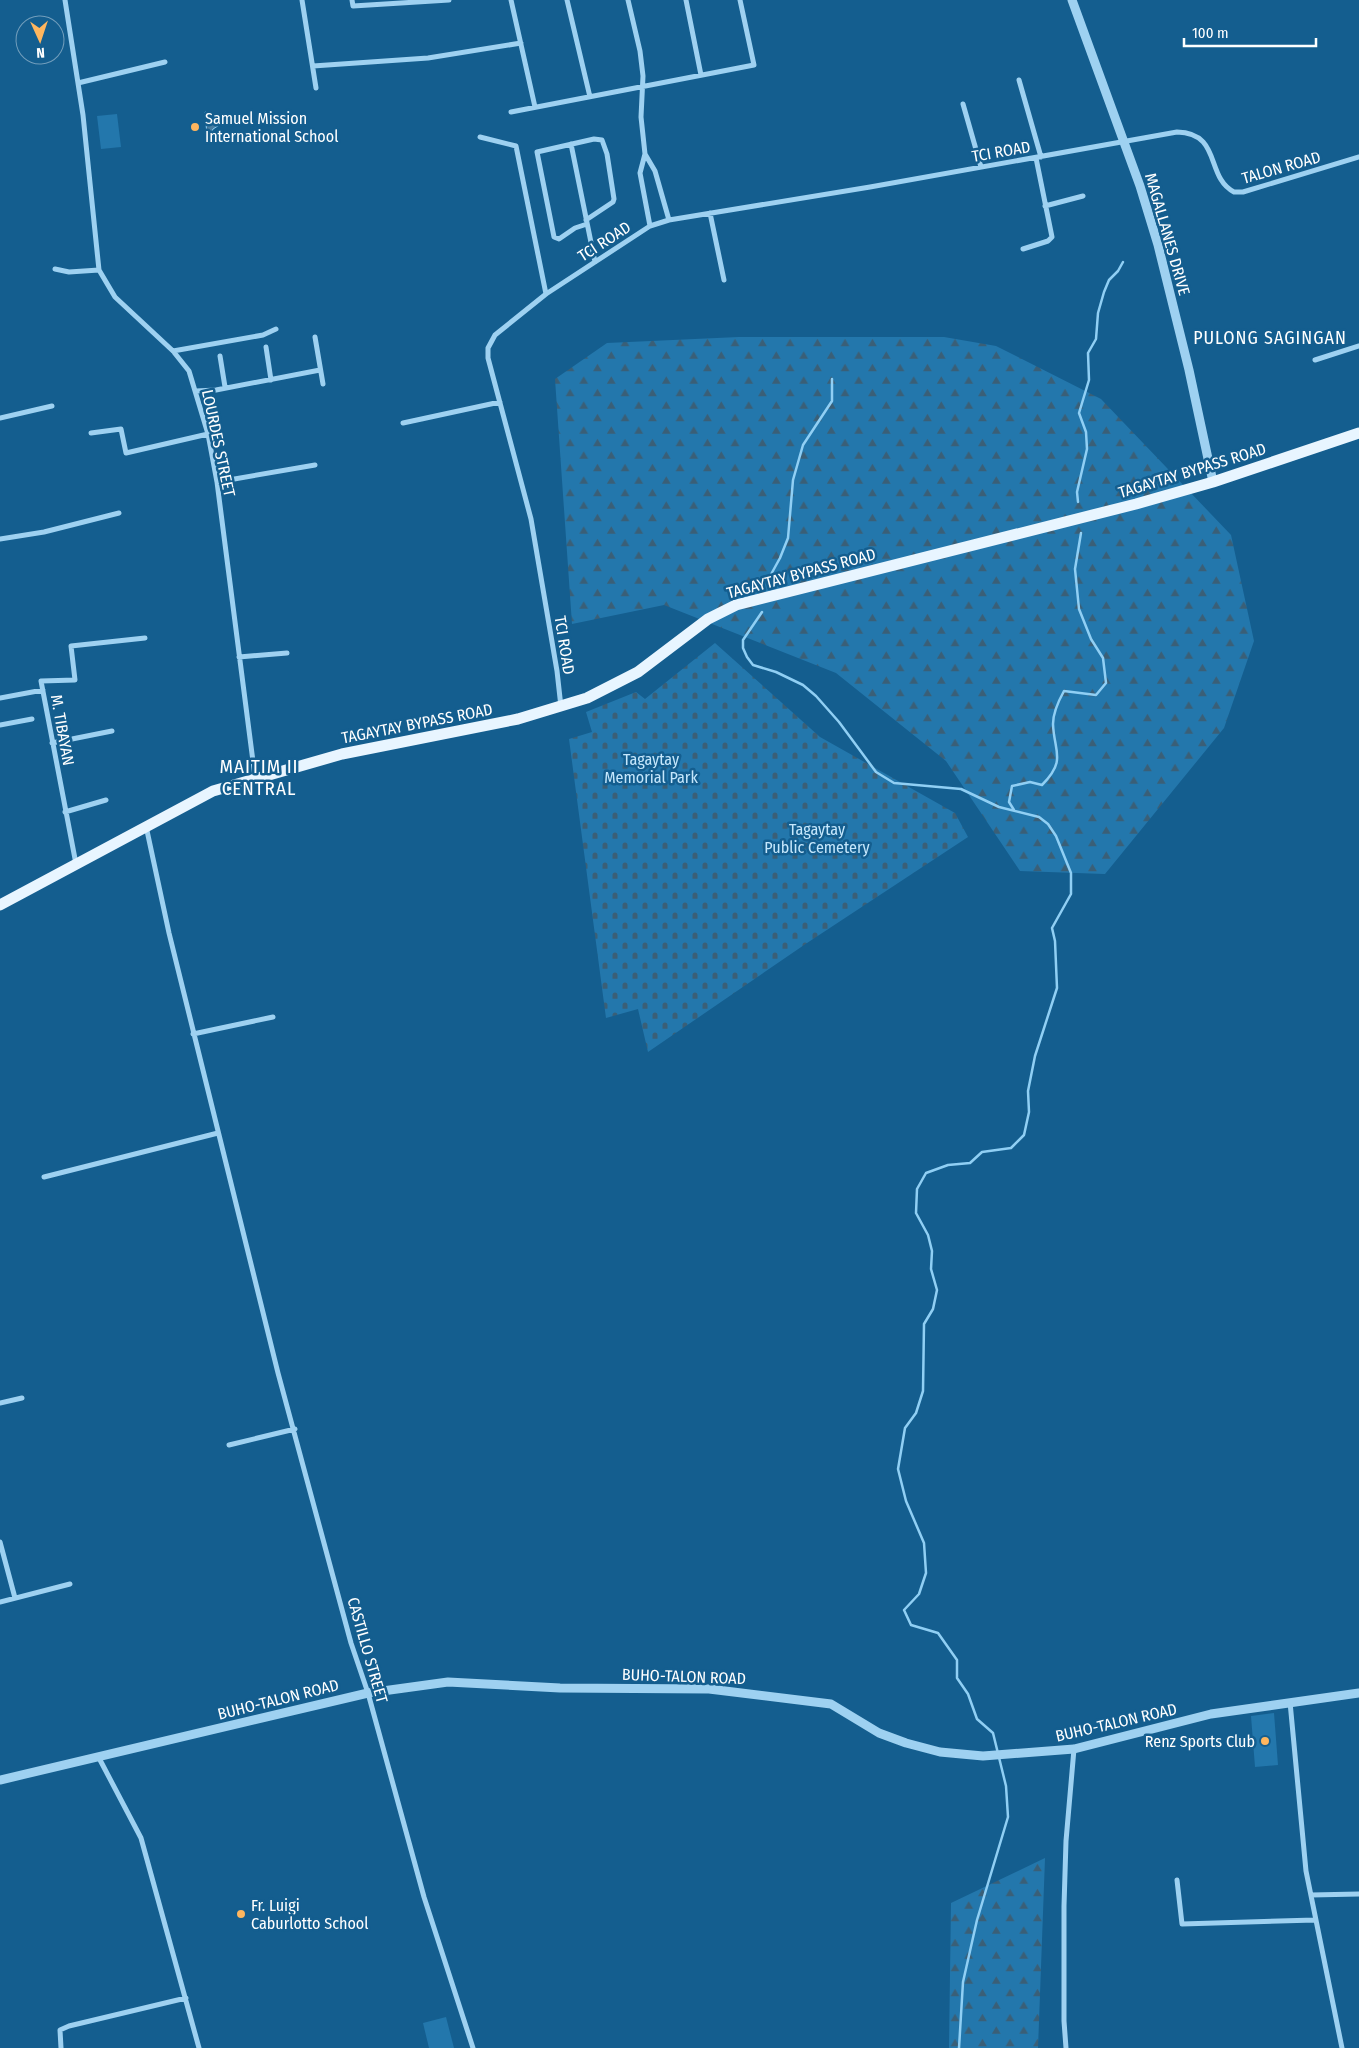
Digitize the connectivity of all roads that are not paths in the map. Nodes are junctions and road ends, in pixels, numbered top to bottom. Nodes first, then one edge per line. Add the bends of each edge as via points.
1 (65, 0) edge
2 (302, 0) edge
3 (352, 0) edge
4 (449, 0) edge
5 (511, 0) edge
6 (567, 0) edge
7 (628, 0) edge
8 (686, 0) edge
9 (740, 0) edge
10 (1072, 0) edge
11 (405, 2) edge
12 (521, 43) junction
13 (165, 62) dead end
14 (313, 66) junction
15 (701, 75) junction
16 (1018, 80) dead end
17 (78, 83) junction
18 (642, 87) junction
19 (316, 88) dead end
20 (590, 97) junction
21 (962, 104) dead end
22 (535, 107) junction
23 (511, 112) dead end
24 (480, 137) dead end
25 (1122, 142) junction
26 (571, 144) junction
27 (646, 154) junction
28 (1039, 157) junction
29 (1359, 157) edge
30 (981, 167) junction
31 (1083, 196) dead end
32 (1045, 206) junction
33 (710, 214) junction
34 (669, 220) junction
35 (587, 222) junction
36 (650, 226) junction
37 (1023, 249) dead end
38 (595, 262) junction
39 (55, 269) dead end
40 (99, 270) junction
41 (724, 280) dead end
42 (546, 294) junction
43 (276, 329) dead end
44 (315, 337) dead end
45 (1359, 346) edge
46 (266, 347) dead end
47 (173, 351) junction
48 (220, 356) dead end
49 (1315, 360) dead end
50 (320, 370) junction
51 (271, 380) junction
52 (322, 384) dead end
53 (225, 387) junction
54 (196, 391) junction
55 (500, 402) junction
56 (52, 406) dead end
57 (0, 418) edge
58 (403, 422) dead end
59 (90, 433) dead end
60 (1359, 433) edge
61 (208, 434) junction
62 (315, 465) dead end
63 (216, 482) junction
64 (1213, 482) junction
65 (119, 513) dead end
66 (0, 539) edge
67 (145, 638) dead end
68 (287, 653) dead end
69 (239, 658) junction
70 (43, 690) junction
71 (0, 698) edge
72 (561, 708) junction
73 (32, 719) dead end
74 (0, 725) edge
75 (112, 731) dead end
76 (52, 743) junction
77 (255, 777) junction
78 (106, 800) dead end
79 (66, 812) junction
80 (146, 826) junction
81 (76, 864) junction
82 (0, 905) edge
83 (273, 1017) dead end
84 (193, 1034) junction
85 (218, 1133) junction
86 (44, 1177) dead end
87 (22, 1398) dead end
88 (0, 1403) edge
89 (295, 1429) junction
90 (229, 1445) dead end
91 (0, 1542) edge
92 (70, 1584) dead end
93 (16, 1598) junction
94 (0, 1602) edge
95 (368, 1693) junction
96 (1359, 1693) edge
97 (1290, 1702) junction
98 (1074, 1749) junction
99 (100, 1758) junction
100 (0, 1780) edge
101 (1177, 1880) dead end
102 (1359, 1894) edge
103 (1311, 1895) junction
104 (1316, 1920) junction
105 (186, 1998) junction
106 (61, 2048) edge
107 (199, 2048) edge
108 (472, 2048) edge
109 (1066, 2048) edge
110 (1342, 2048) edge

1 - 17 street, LOURDES STREET
2 - 14 street
3 - 11 street via 353,6
4 - 11 street
5 - 12 street
6 - 20 street
7 - 18 street via 640,51
8 - 15 street
9 - 15 street via 754,65
10 - 25 street, MAGALLANES DRIVE
12 - 14 street via 428,58
12 - 22 street
13 - 17 street
14 - 19 street
15 - 18 street
16 - 28 street
17 - 40 street, LOURDES STREET
18 - 20 street
18 - 27 street via 641,117
20 - 22 street
21 - 30 street
22 - 23 street
24 - 42 street via 516,146
25 - 28 street, TCI ROAD
25 - 29 street, TALON ROAD via 1177,132 1199,136 1223,182 1234,192
25 - 64 street, MAGALLANES DRIVE via 1158,245
26 - 35 street
26 - 35 street via 602,140 607,154 614,199
26 - 35 street via 537,152 554,237 558,238
27 - 34 street via 655,171
27 - 36 street via 640,173
28 - 30 street, TCI ROAD
28 - 32 street
30 - 33 street, TCI ROAD
31 - 32 street
32 - 37 street via 1052,237 1048,242
33 - 34 street, TCI ROAD
33 - 41 street
34 - 36 street, TCI ROAD
35 - 38 street
36 - 38 street, TCI ROAD
38 - 42 street, TCI ROAD
39 - 40 street via 69,272
40 - 47 street, LOURDES STREET via 115,297
42 - 55 street, TCI ROAD via 495,335 488,348
43 - 47 street via 263,335
44 - 50 street
45 - 49 street
46 - 51 street
47 - 54 street, LOURDES STREET via 189,372
48 - 53 street
50 - 51 street
50 - 52 street
51 - 53 street
53 - 54 street
54 - 61 street, LOURDES STREET
55 - 58 street
55 - 72 street, TCI ROAD via 532,526
56 - 57 street
59 - 61 street via 121,428 126,452
60 - 64 main road, TAGAYTAY BYPASS ROAD
61 - 63 street, LOURDES STREET
62 - 63 street
63 - 69 street, LOURDES STREET
64 - 72 main road, TAGAYTAY BYPASS ROAD via 1080,519 736,605 708,619 631,676
65 - 66 street via 44,532
67 - 70 street, M. TIBAYAN via 71,646 75,680 42,681
68 - 69 street
69 - 77 street, LOURDES STREET
70 - 71 street
70 - 76 street, M. TIBAYAN
72 - 77 main road, TAGAYTAY BYPASS ROAD via 503,723 342,754
73 - 74 street
75 - 76 street
76 - 79 street, M. TIBAYAN
77 - 80 main road, TAGAYTAY BYPASS ROAD via 213,790
78 - 79 street
79 - 81 street, M. TIBAYAN
80 - 81 main road, TAGAYTAY BYPASS ROAD
80 - 84 street, CASTILLO STREET
81 - 82 main road, TAGAYTAY BYPASS ROAD
83 - 84 street
84 - 85 street, CASTILLO STREET
85 - 86 street
85 - 89 street, CASTILLO STREET
87 - 88 street
89 - 90 street
89 - 95 street, CASTILLO STREET via 351,1643
91 - 93 street
92 - 93 street
93 - 94 street
95 - 98 street, BUHO-TALON ROAD via 448,1682 560,1688 709,1689 831,1704 879,1733 940,1752 983,1756
95 - 99 street, BUHO-TALON ROAD
95 - 108 street, CASTILLO STREET via 424,1897
96 - 97 street, BUHO-TALON ROAD
97 - 98 street, BUHO-TALON ROAD via 1211,1714
97 - 103 street via 1303,1845
98 - 109 street via 1064,1906
99 - 100 street, BUHO-TALON ROAD
99 - 105 street via 141,1838
101 - 104 street via 1182,1924
102 - 103 street
103 - 104 street
104 - 110 street
105 - 106 street via 69,2026 60,2030
105 - 107 street

